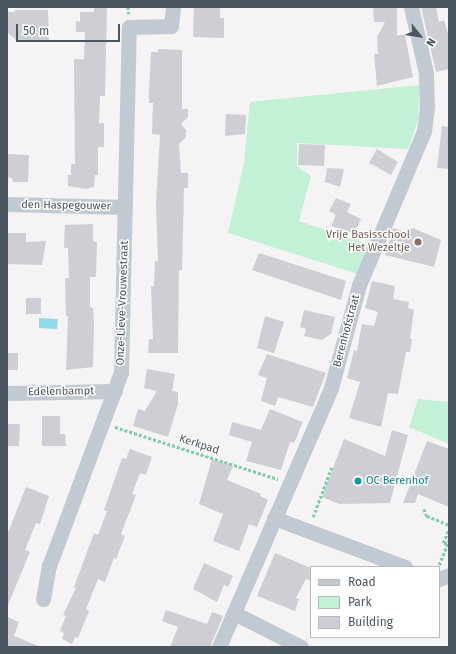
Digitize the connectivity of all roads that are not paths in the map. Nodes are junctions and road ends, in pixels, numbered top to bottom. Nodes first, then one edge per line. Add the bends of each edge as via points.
1 (172, 7) edge
2 (411, 7) edge
3 (7, 204) edge
4 (125, 207) junction
5 (115, 391) junction
6 (7, 393) edge
7 (274, 518) junction
8 (402, 566) edge
9 (43, 599) dead end
10 (234, 613) junction
11 (219, 647) edge
12 (301, 647) edge

1 - 4 street, Onze-Lieve-Vrouwestraat via 171,26 129,27
2 - 7 street, Berenhofstraat via 426,73 427,106 424,132 359,285 331,388
3 - 4 street, den Haspegouwer
4 - 5 street, Onze-Lieve-Vrouwestraat via 123,352 121,372
5 - 6 street, Edelenbampt
5 - 9 street, Onze-Lieve-Vrouwestraat via 49,566
7 - 8 street
7 - 10 street, Berenhofstraat
10 - 11 street, Berenhofstraat
10 - 12 street

